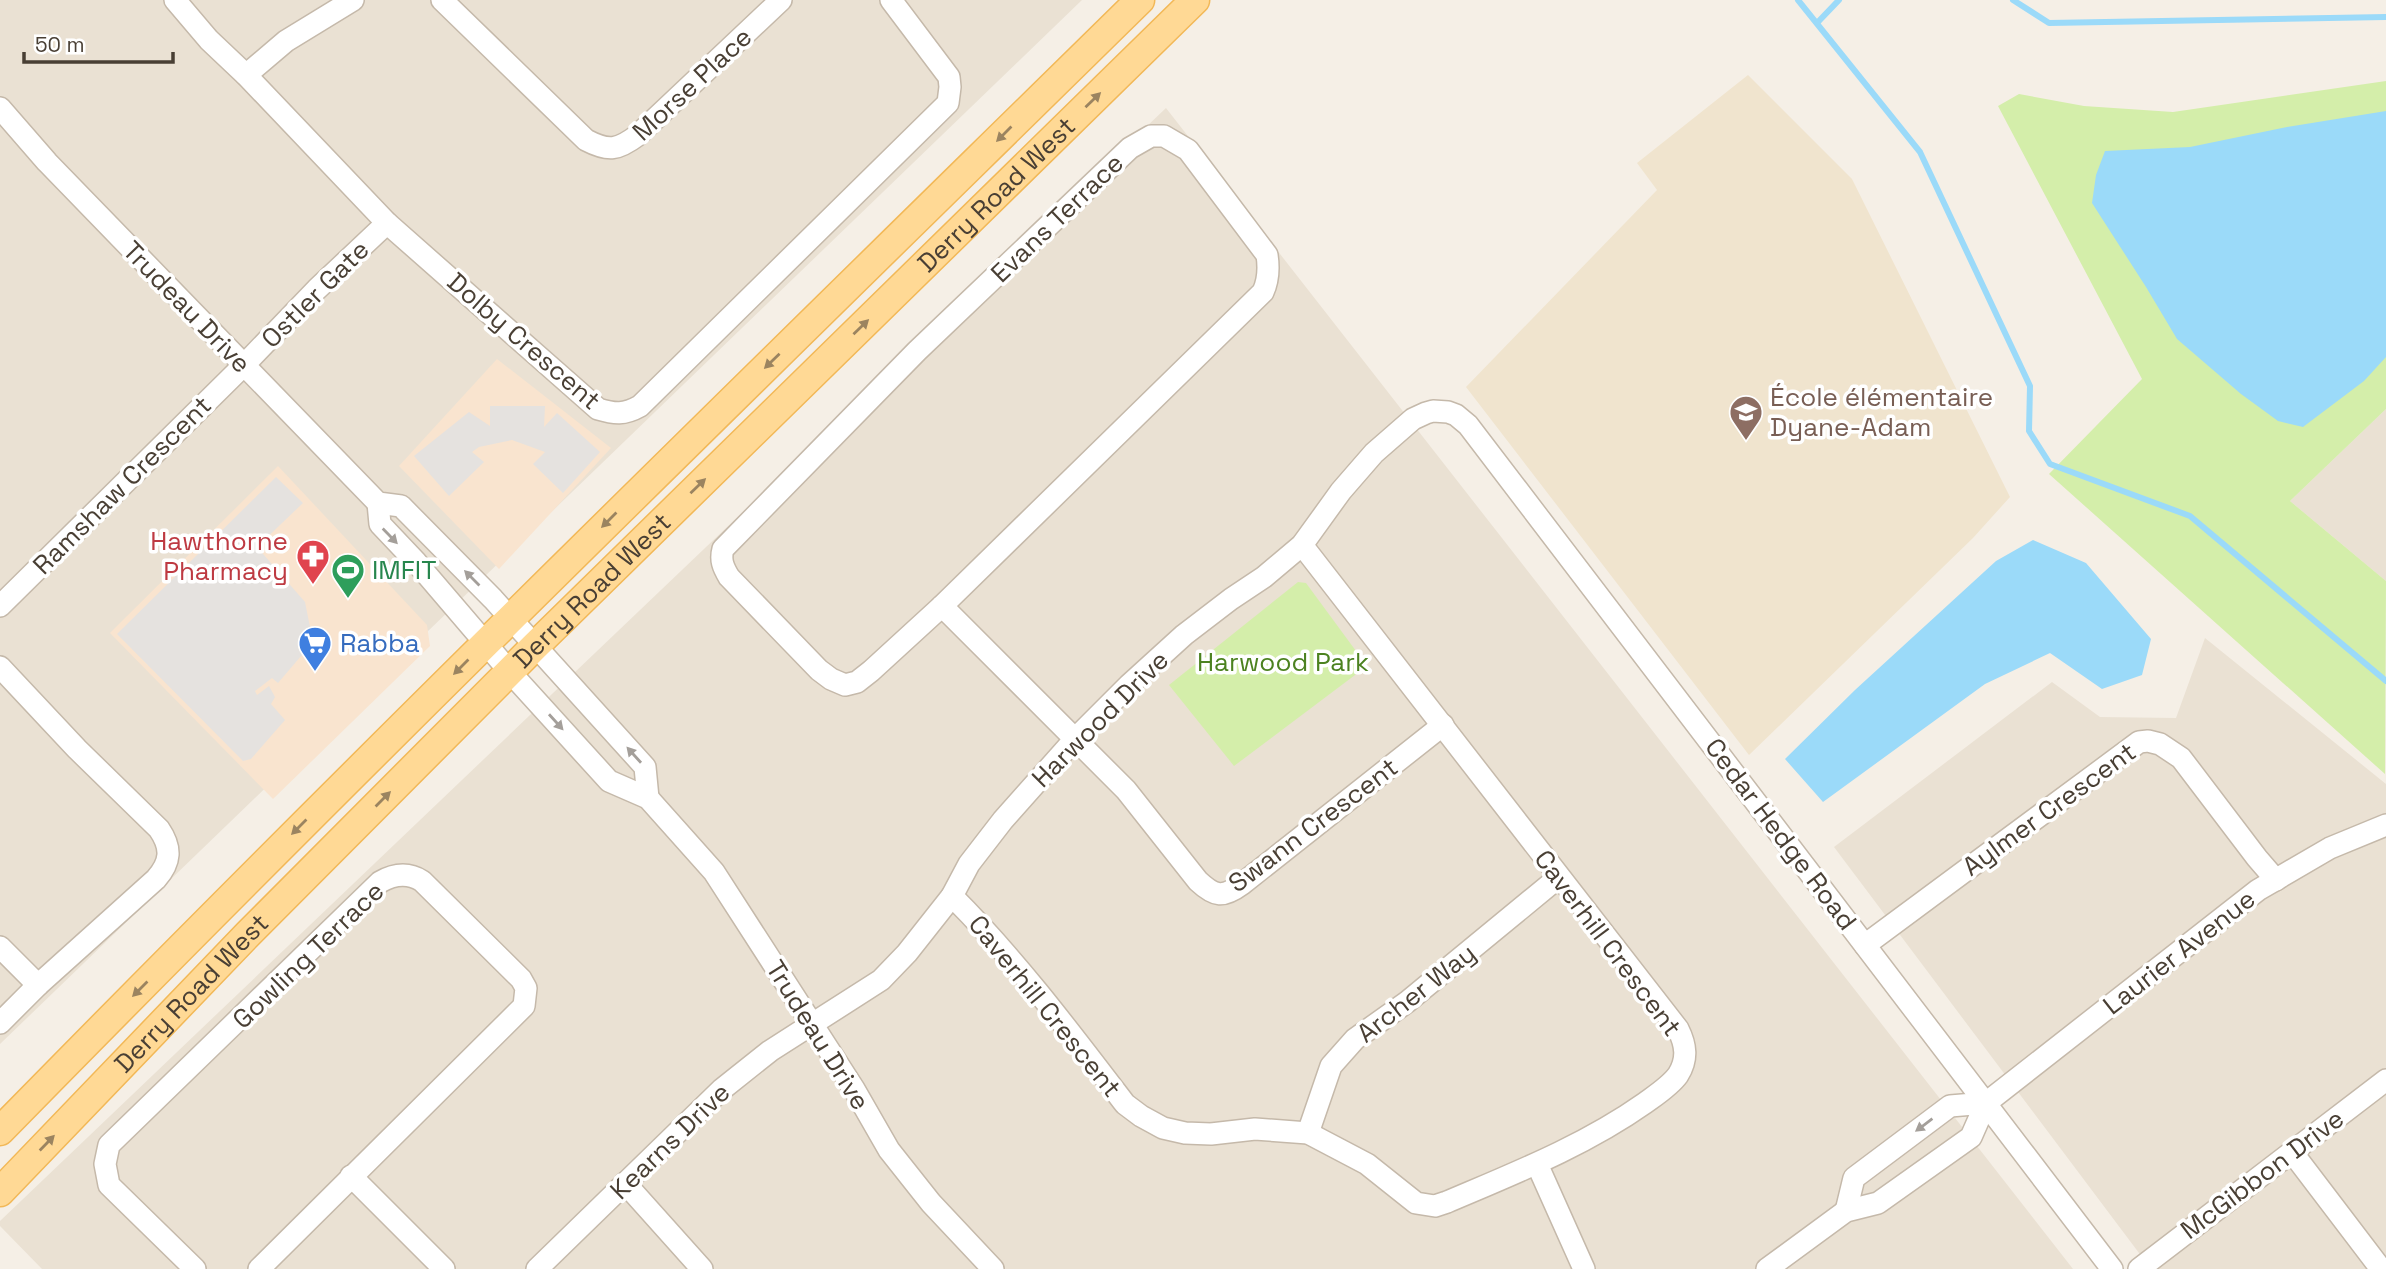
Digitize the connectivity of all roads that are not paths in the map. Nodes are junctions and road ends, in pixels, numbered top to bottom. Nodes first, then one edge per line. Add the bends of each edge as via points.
1 (175, 0) edge
2 (353, 0) edge
3 (442, 0) edge
4 (781, 0) edge
5 (891, 0) edge
6 (1140, 0) edge
7 (1195, 0) edge
8 (246, 75) junction
9 (0, 108) edge
10 (387, 223) junction
11 (244, 365) junction
12 (1441, 411) joint
13 (378, 503) junction
14 (1302, 545) junction
15 (0, 606) edge
16 (942, 606) junction
17 (509, 618) junction
18 (485, 643) junction
19 (534, 647) junction
20 (0, 667) edge
21 (510, 671) junction
22 (1443, 724) junction
23 (1075, 739) junction
24 (648, 798) junction
25 (2386, 825) edge
26 (1559, 877) junction
27 (2276, 880) junction
28 (951, 896) junction
29 (1865, 944) junction
30 (0, 947) edge
31 (38, 985) junction
32 (0, 1023) edge
33 (813, 1026) junction
34 (2386, 1080) edge
35 (1986, 1103) junction
36 (0, 1131) edge
37 (1308, 1133) junction
38 (2292, 1152) junction
39 (1537, 1164) junction
40 (351, 1176) junction
41 (625, 1183) junction
42 (0, 1192) edge
43 (1846, 1211) junction
44 (195, 1269) edge
45 (259, 1269) edge
46 (444, 1269) edge
47 (537, 1269) edge
48 (702, 1269) edge
49 (993, 1269) edge
50 (1584, 1269) edge
51 (1767, 1269) edge
52 (2112, 1269) edge
53 (2139, 1269) edge
54 (2381, 1269) edge

1 - 8 street, Dolby Crescent
2 - 8 street via 286,41
3 - 4 street, Morse Place via 586,140 611,149 638,135
5 - 10 street, Dolby Crescent via 949,77 948,103 627,414 598,409
6 -> 17 main road, Derry Road West
19 -> 7 main road, Derry Road West
8 - 10 street, Dolby Crescent
9 - 11 street, Trudeau Drive
10 - 11 street, Ostler Gate
11 - 13 street, Trudeau Drive
11 - 15 street, Ramshaw Crescent
12 - 14 street, Harwood Drive via 1419,415 1374,453
12 - 29 street, Cedar Hedge Road via 1468,425
17 -> 13 street, Trudeau Drive via 401,506
13 -> 18 street, Trudeau Drive via 380,524
14 - 22 street, Caverhill Crescent
14 - 23 street, Harwood Drive via 1184,635
16 - 16 street, Evans Terrace via 871,671 845,685 819,670 729,577 721,557 732,538 917,351 1130,148 1151,136 1177,142 1188,150 1267,255 1264,292
16 - 23 street
17 - 18 main road, Derry Road West
17 - 19 street, Trudeau Drive
18 - 21 street, Trudeau Drive
18 -> 36 main road, Derry Road West
19 - 21 main road, Derry Road West
24 -> 19 street, Trudeau Drive via 645,768
20 - 31 street via 159,829 169,855 166,868 156,879
21 -> 24 street, Trudeau Drive via 609,781
42 -> 21 main road, Derry Road West
22 - 23 street, Swann Crescent via 1242,884 1219,895 1198,881 1126,790
22 - 26 street, Caverhill Crescent
23 - 28 street, Harwood Drive via 1003,820
24 - 33 street, Trudeau Drive via 714,872
25 - 27 street, Laurier Avenue via 2330,848
26 - 37 street, Archer Way via 1355,1039 1331,1066
26 - 39 street, Caverhill Crescent via 1678,1029 1685,1043 1684,1062 1661,1091 1618,1121
27 - 29 street, Aylmer Crescent via 2181,758 2160,744 2139,742
27 - 35 street, Laurier Avenue
28 - 33 street, Harwood Drive via 881,980
28 - 37 street, Caverhill Crescent via 1012,959 1125,1104 1141,1116 1185,1133 1255,1129
29 - 35 street, Cedar Hedge Road
30 - 31 street
31 - 32 street
33 - 41 street, Kearns Drive via 770,1051 721,1090
33 - 49 street, Trudeau Drive via 889,1150
34 - 38 street, McGibbon Drive
35 - 43 street via 1971,1137 1878,1203
35 -> 43 street via 1950,1106 1854,1178
35 - 52 street, Cedar Hedge Road
37 - 39 street, Caverhill Crescent via 1367,1164 1423,1205 1447,1202
38 - 53 street, McGibbon Drive
38 - 54 street
39 - 50 street
40 - 44 street, Gowling Terrace via 517,1015 526,997 521,979 414,876 391,876 380,883 109,1145 105,1164 109,1185
40 - 45 street, Gowling Terrace
40 - 46 street
41 - 47 street, Kearns Drive
41 - 48 street
43 - 51 street

